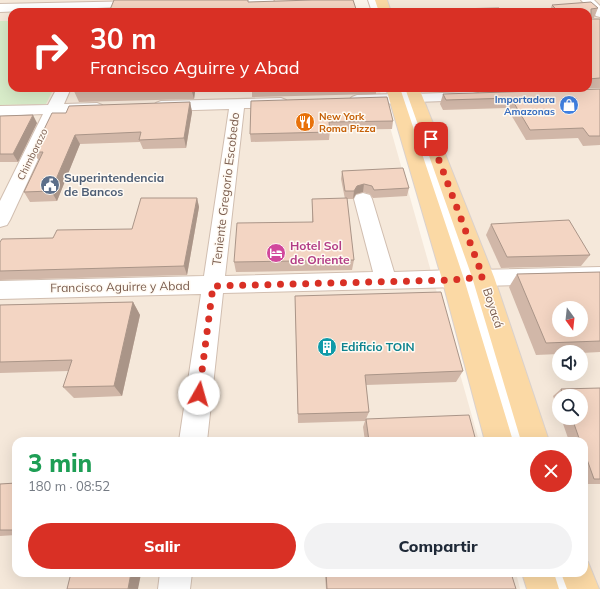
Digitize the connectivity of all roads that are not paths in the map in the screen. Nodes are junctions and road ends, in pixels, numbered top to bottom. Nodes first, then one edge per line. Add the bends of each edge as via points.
1 (268, 0) edge
2 (205, 2) edge
3 (103, 4) edge
4 (150, 4) edge
5 (574, 6) edge
6 (0, 8) edge
7 (580, 8) edge
8 (62, 92) edge
9 (404, 93) edge
10 (484, 96) edge
11 (341, 101) edge
12 (293, 102) edge
13 (237, 104) junction
14 (150, 106) edge
15 (111, 107) edge
16 (53, 109) junction
17 (0, 111) edge
18 (363, 199) dead end
19 (0, 220) edge
20 (600, 275) edge
21 (468, 278) junction
22 (385, 281) junction
23 (213, 286) junction
24 (0, 290) edge
25 (194, 437) edge
26 (498, 437) edge
27 (517, 437) edge
28 (533, 437) edge
29 (176, 577) edge
30 (539, 577) edge
31 (560, 577) edge
32 (579, 577) edge
33 (174, 589) edge
34 (543, 589) edge
35 (564, 589) edge
36 (583, 589) edge

1 - 2 street
3 - 4 street
3 - 6 street
5 - 7 street
8 - 16 street, Chimborazo
9 - 10 street
9 - 11 street
9 - 21 main road, Boyacá
9 - 21 main road, Boyacá
12 - 13 street
13 - 14 street
13 - 23 street, Teniente Gregorio Escobedo
15 - 16 street
16 - 17 street
16 - 19 street, Chimborazo
18 - 22 street
20 - 21 street, Francisco Aguirre y Abad
21 - 22 street, Francisco Aguirre y Abad
21 - 26 main road, Boyacá
21 - 27 street, Boyacá
21 - 28 main road, Boyacá
22 - 23 street, Francisco Aguirre y Abad
23 - 24 street, Francisco Aguirre y Abad
23 - 25 street, Teniente Gregorio Escobedo
29 - 33 street
30 - 34 main road
31 - 35 street
32 - 36 main road

